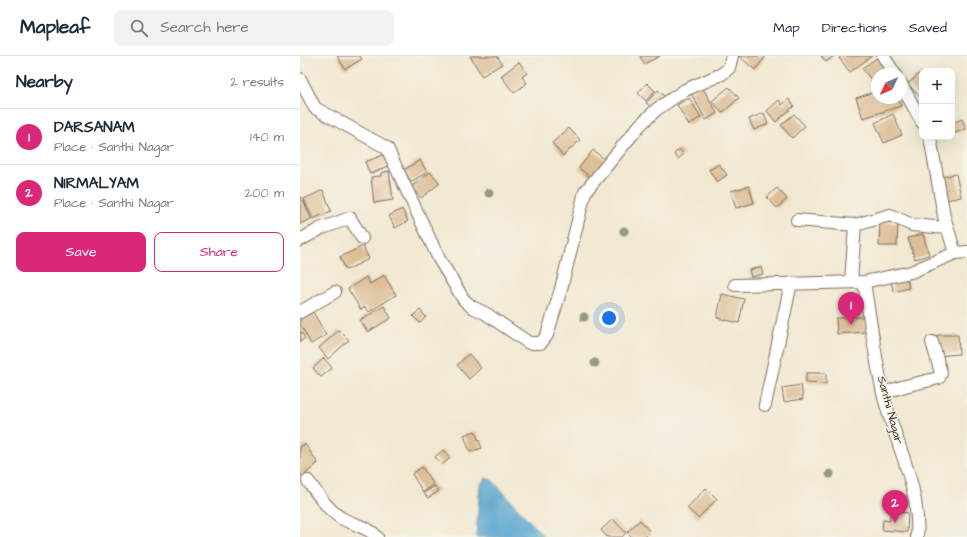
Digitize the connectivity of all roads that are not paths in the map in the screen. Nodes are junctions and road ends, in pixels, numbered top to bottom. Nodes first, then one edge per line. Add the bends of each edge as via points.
1 (732, 56) edge
2 (883, 56) edge
3 (891, 68) edge
4 (300, 79) edge
5 (907, 95) edge
6 (919, 117) edge
7 (931, 140) edge
8 (797, 220) dead end
9 (855, 225) junction
10 (948, 228) junction
11 (362, 238) dead end
12 (300, 240) edge
13 (961, 252) edge
14 (851, 282) junction
15 (864, 282) junction
16 (791, 283) junction
17 (735, 285) dead end
18 (335, 292) dead end
19 (300, 312) edge
20 (932, 342) dead end
21 (883, 394) junction
22 (766, 405) dead end
23 (308, 481) dead end
24 (377, 537) edge
25 (917, 537) edge

1 - 4 street via 729,68 722,74 685,90 657,109 640,125 585,192 547,335 541,343 529,343 464,300 439,259 386,148 315,108
2 - 3 street
5 - 6 street
7 - 10 street
8 - 9 street
9 - 10 street via 890,215 912,225
9 - 14 street
10 - 13 street
11 - 12 street via 350,218 320,229
13 - 15 street via 911,272
14 - 15 street
14 - 16 street
15 - 21 street, Santhi Nagar
16 - 17 street
16 - 22 street
18 - 19 street
20 - 21 street via 939,378
21 - 25 street, Santhi Nagar via 916,500
23 - 24 street via 330,510

